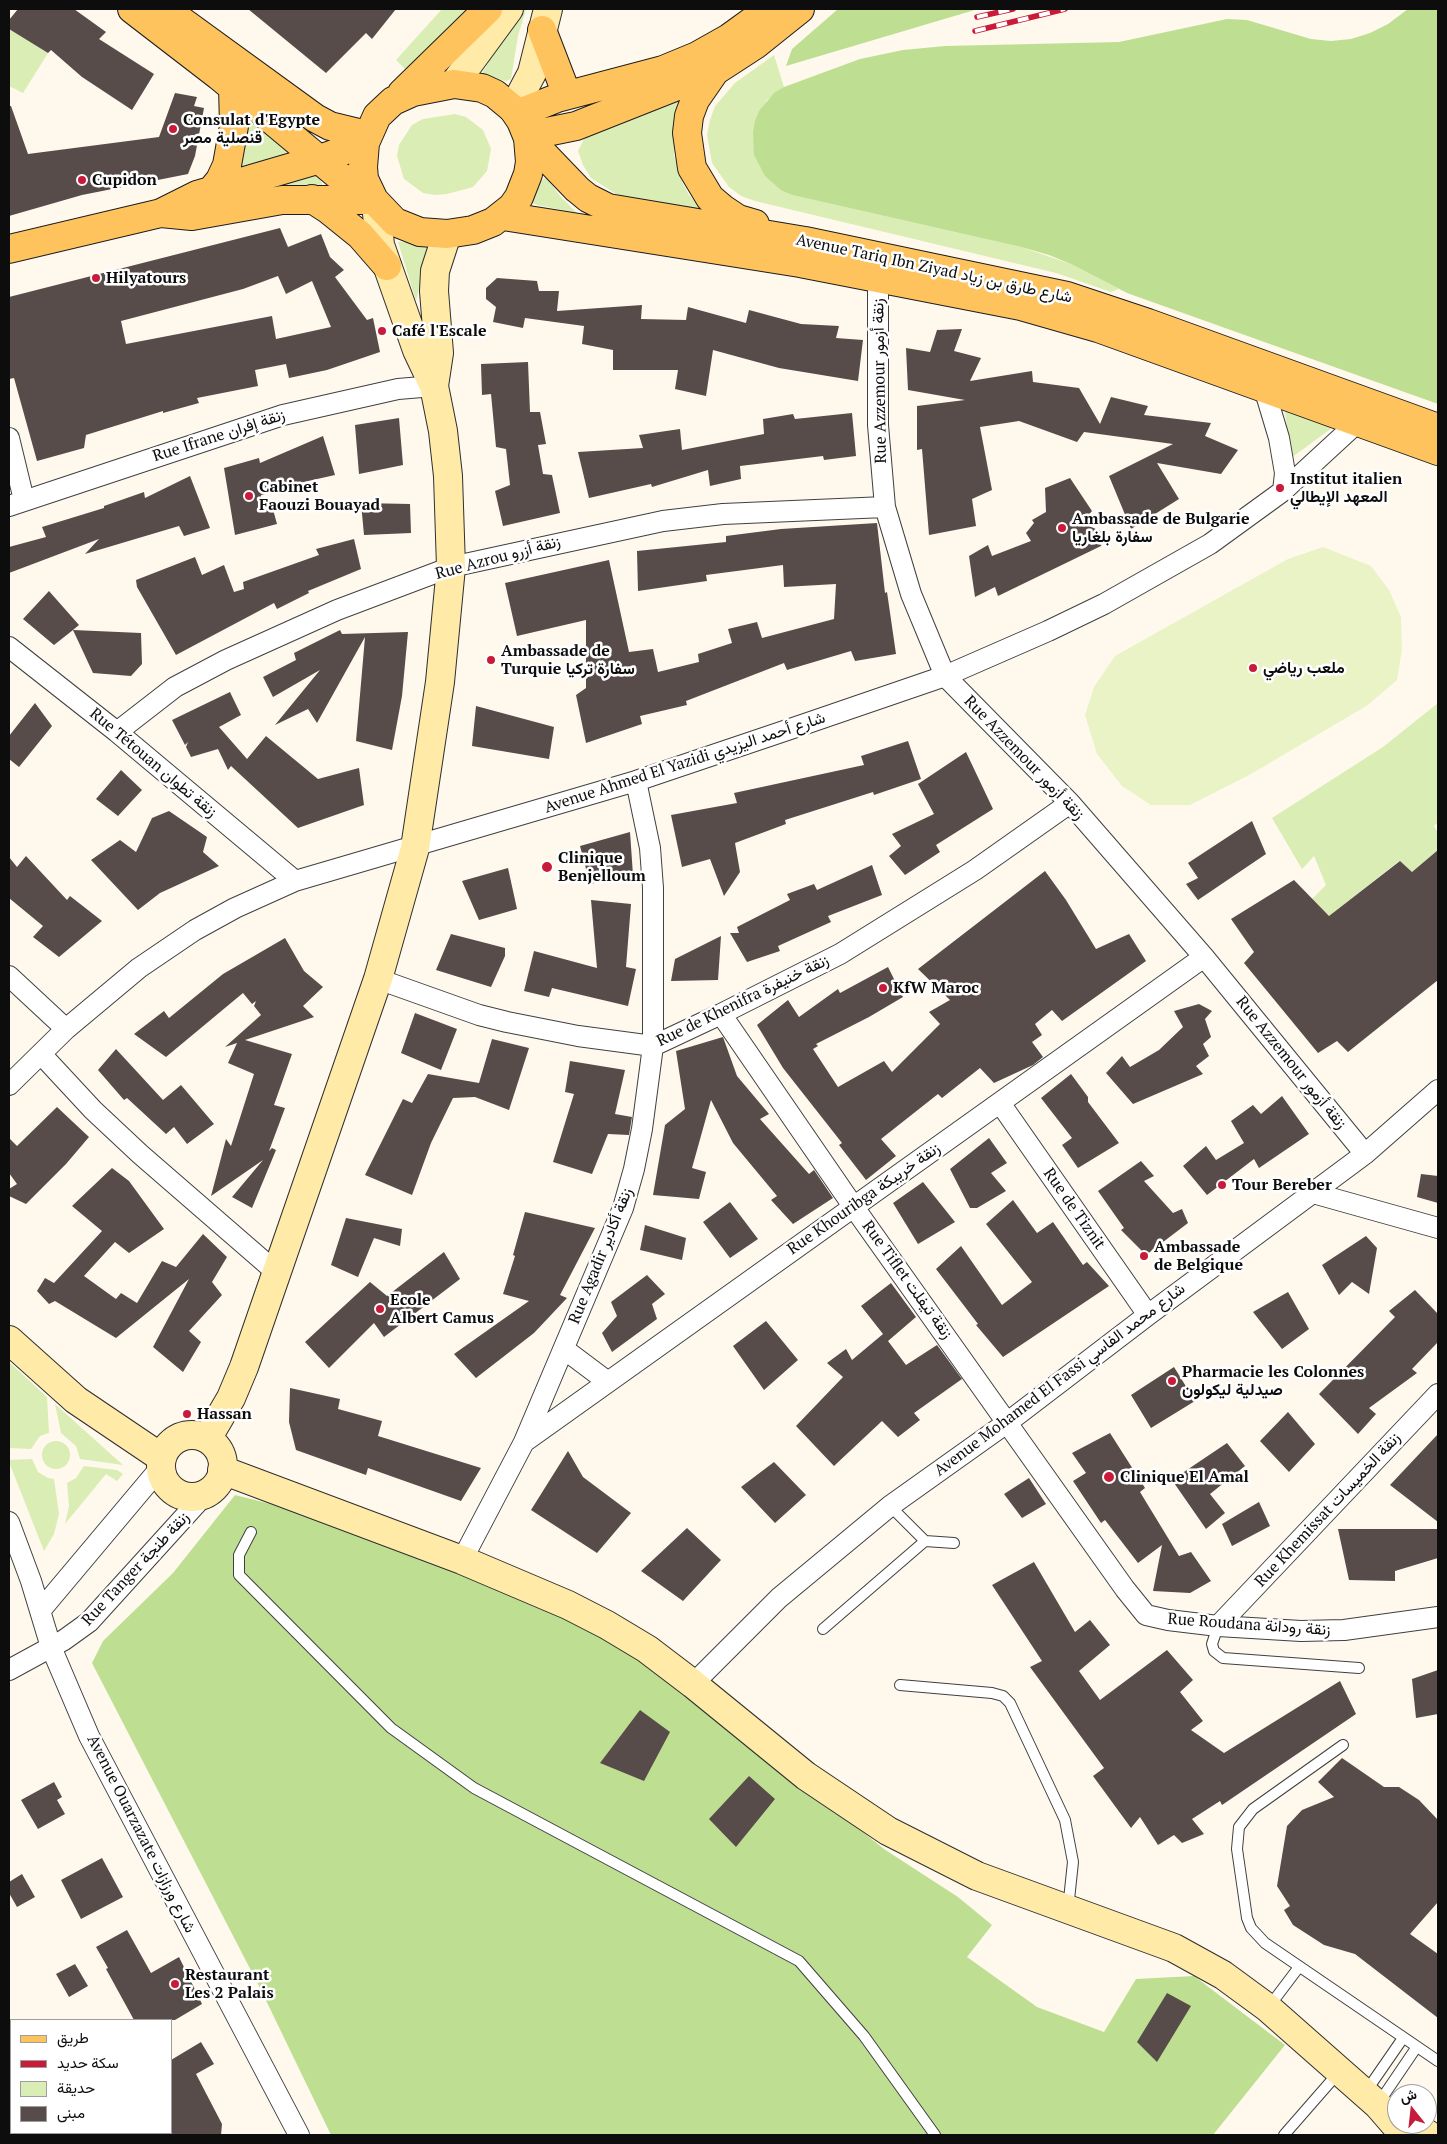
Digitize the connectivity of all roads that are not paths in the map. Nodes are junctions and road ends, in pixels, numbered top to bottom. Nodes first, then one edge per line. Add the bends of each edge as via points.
1 (488, 9) edge
2 (509, 9) edge
3 (769, 9) edge
4 (800, 9) edge
5 (145, 10) edge
6 (545, 19) edge
7 (715, 71) junction
8 (454, 84) junction
9 (233, 87) junction
10 (567, 95) junction
11 (393, 102) junction
12 (521, 124) junction
13 (366, 139) junction
14 (320, 159) junction
15 (211, 191) junction
16 (373, 198) junction
17 (312, 199) junction
18 (161, 213) junction
19 (503, 216) junction
20 (447, 234) junction
21 (786, 238) junction
22 (9, 249) edge
23 (387, 266) junction
24 (878, 278) junction
25 (434, 386) junction
26 (1264, 388) junction
27 (1358, 422) junction
28 (1438, 428) edge
29 (9, 438) edge
30 (1438, 451) edge
31 (1283, 491) junction
32 (17, 503) edge
33 (885, 507) junction
34 (451, 567) junction
35 (9, 647) edge
36 (945, 676) junction
37 (117, 732) junction
38 (636, 781) junction
39 (1070, 802) junction
40 (415, 848) junction
41 (295, 881) junction
42 (1204, 957) junction
43 (9, 976) edge
44 (378, 979) junction
45 (721, 1014) junction
46 (66, 1029) junction
47 (654, 1046) junction
48 (41, 1054) junction
49 (9, 1085) edge
50 (1438, 1090) edge
51 (1000, 1103) junction
52 (1365, 1154) junction
53 (1313, 1194) junction
54 (853, 1206) junction
55 (1438, 1228) edge
56 (276, 1272) junction
57 (1148, 1314) junction
58 (9, 1340) edge
59 (564, 1349) junction
60 (608, 1382) junction
61 (1438, 1394) edge
62 (1008, 1422) junction
63 (207, 1439) junction
64 (524, 1442) junction
65 (161, 1463) junction
66 (222, 1470) junction
67 (208, 1492) junction
68 (890, 1506) junction
69 (9, 1522) edge
70 (251, 1532) dead end
71 (925, 1541) junction
72 (954, 1543) dead end
73 (462, 1560) junction
74 (40, 1611) junction
75 (1438, 1617) edge
76 (1218, 1626) junction
77 (823, 1629) dead end
78 (51, 1647) junction
79 (1359, 1668) dead end
80 (9, 1670) edge
81 (693, 1684) junction
82 (900, 1685) dead end
83 (1343, 1745) dead end
84 (1068, 1910) junction
85 (1300, 1967) junction
86 (1268, 2008) junction
87 (1403, 2038) junction
88 (1416, 2048) junction
89 (1438, 2062) edge
90 (1339, 2071) junction
91 (1380, 2104) edge
92 (298, 2135) edge
93 (935, 2135) edge
94 (1284, 2135) edge
95 (1404, 2135) edge

1 - 11 main road
2 - 8 street
3 - 10 main road via 729,38 671,67
4 - 7 main road via 755,45
5 - 9 main road
5 - 13 main road via 315,118
6 - 10 main road
6 - 12 street
7 - 12 main road via 576,126
7 - 21 main road via 695,100 689,116 687,133 692,168 710,198 723,210
8 - 11 main road via 413,92
8 - 12 main road via 482,88 495,94
9 - 14 main road
9 - 15 main road via 234,126 227,165
10 - 12 main road
11 - 13 main road via 377,116
12 - 19 main road via 530,150 528,174 519,197
12 - 21 main road, Avenue Tariq Ibn Ziyad شارع طارق بن زياد via 577,189 608,208
13 - 14 main road
13 - 16 main road via 362,167
14 - 15 main road
14 - 16 main road via 348,183
15 - 18 main road via 184,200
16 - 17 main road
16 - 20 main road via 395,222 407,228
16 - 23 street via 380,245
17 - 18 main road via 282,200 192,216
17 - 23 main road via 346,222
18 - 22 main road
19 - 20 main road via 483,226
19 - 24 main road, Avenue Tariq Ibn Ziyad شارع طارق بن زياد
20 - 25 street via 435,271 439,352
21 - 28 main road, Avenue Tariq Ibn Ziyad شارع طارق بن زياد via 1067,296
23 - 25 street via 417,350
24 - 26 main road, Avenue Tariq Ibn Ziyad شارع طارق بن زياد via 1060,316
24 - 33 street, Rue Azzemour زنقة أزمور via 878,425
25 - 32 street, Rue Ifrane زنقة إفران via 398,389 283,415
25 - 34 street via 448,476
26 - 27 main road, Avenue Tariq Ibn Ziyad شارع طارق بن زياد
26 - 31 street via 1279,438 1285,473
27 - 30 main road, Avenue Tariq Ibn Ziyad شارع طارق بن زياد
27 - 31 street, Avenue Ahmed El Yazidi شارع أحمد اليزيدي
29 - 32 street
31 - 36 street, Avenue Ahmed El Yazidi شارع أحمد اليزيدي via 1210,544 1104,604
33 - 34 street, Rue Azrou زنقة أزرو via 663,520
33 - 36 street, Rue Azzemour زنقة أزمور via 911,594
34 - 37 street, Rue Azrou زنقة أزرو via 337,610 226,660 175,687
34 - 40 street via 440,682
35 - 37 street, Rue Tétouan زنقة تطوان
36 - 38 street, Avenue Ahmed El Yazidi شارع أحمد اليزيدي
36 - 39 street, Rue Azzemour زنقة أزمور
37 - 41 street, Rue Tétouan زنقة تطوان
38 - 40 street, Avenue Ahmed El Yazidi شارع أحمد اليزيدي
38 - 47 street, Rue Agadir زنقة أكادير via 650,848 653,888
39 - 42 street, Rue Azzemour زنقة أزمور
39 - 45 street, Rue de Khenifra زنقة خنيفرة via 905,915 840,954
40 - 41 street, Avenue Ahmed El Yazidi شارع أحمد اليزيدي
40 - 44 street
41 - 46 street, Avenue Ahmed El Yazidi شارع أحمد اليزيدي via 236,908 171,945
42 - 51 street, Rue Khouribga زنقة خريبكة
42 - 52 street, Rue Azzemour زنقة أزمور
43 - 46 street
44 - 47 street, Rue de Khenifra زنقة خنيفرة via 507,1022
44 - 56 street
45 - 47 street, Rue de Khenifra زنقة خنيفرة
45 - 54 street, Rue Tiflet زنقة تيفلت
46 - 48 street, Avenue Ahmed El Yazidi شارع أحمد اليزيدي
47 - 59 street, Rue Agadir زنقة أكادير via 642,1129 623,1208
48 - 49 street, Avenue Ahmed El Yazidi شارع أحمد اليزيدي
48 - 56 street via 140,1154
50 - 52 street, Avenue Mohamed El Fassi شارع محمد الفاسي
51 - 54 street, Rue Khouribga زنقة خريبكة
51 - 57 street, Rue de Tiznit
52 - 53 street, Avenue Mohamed El Fassi شارع محمد الفاسي
53 - 55 street
53 - 57 street, Avenue Mohamed El Fassi شارع محمد الفاسي
54 - 60 street, Rue Khouribga زنقة خريبكة
54 - 62 street, Rue Tiflet زنقة تيفلت
56 - 63 street via 238,1383
57 - 62 street, Avenue Mohamed El Fassi شارع محمد الفاسي
58 - 65 street via 76,1400
59 - 60 street
59 - 64 street, Rue Agadir زنقة أكادير
60 - 64 street, Rue Khouribga زنقة خريبكة
61 - 76 street, Rue Khemissat زنقة الخميسات
62 - 68 street, Avenue Mohamed El Fassi شارع محمد الفاسي
62 - 76 street, Rue Roudana زنقة رودانة via 1138,1607 1154,1618
63 - 65 street via 196,1435 175,1440 167,1448
63 - 66 street via 220,1452
64 - 73 street, Rue Agadir زنقة أكادير
65 - 67 street via 164,1480 178,1492 195,1496
65 - 74 street
66 - 67 street via 217,1483
66 - 73 street
67 - 78 street, Rue Tanger زنقة طنجة via 89,1622
68 - 71 lane
68 - 81 street, Avenue Mohamed El Fassi شارع محمد الفاسي via 779,1598
69 - 74 street, Avenue Ouarzazate شارع ورزازات
70 - 93 lane via 239,1556 240,1575 391,1728 474,1788 799,1960 864,2036
71 - 72 lane
71 - 77 lane
73 - 81 street via 607,1625 647,1649
74 - 78 street, Avenue Ouarzazate شارع ورزازات
75 - 76 street, Rue Roudana زنقة رودانة via 1344,1630
76 - 79 lane via 1212,1644 1214,1651 1223,1658
78 - 80 street, Rue Tanger زنقة طنجة
78 - 92 street, Avenue Ouarzazate شارع ورزازات via 111,1780
81 - 84 street via 806,1776 888,1831 977,1876
82 - 84 lane via 992,1692 1010,1703 1064,1820 1073,1862
83 - 85 lane via 1254,1809 1239,1827 1237,1838 1245,1908 1251,1928 1265,1943
84 - 86 street via 1174,1948 1223,1975
85 - 86 lane
85 - 87 lane
86 - 90 street
87 - 88 lane
87 - 91 lane
88 - 89 lane
88 - 91 lane
90 - 91 street
90 - 94 lane
91 - 95 street

